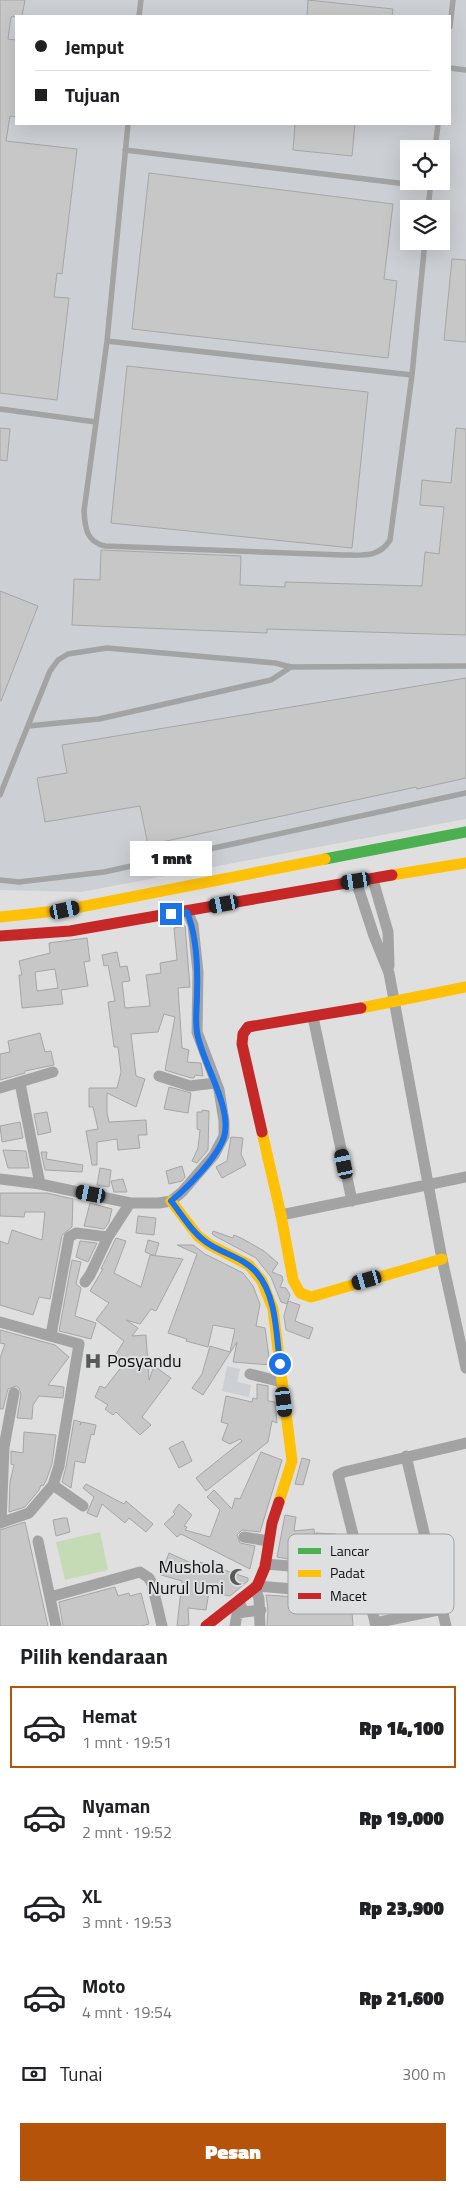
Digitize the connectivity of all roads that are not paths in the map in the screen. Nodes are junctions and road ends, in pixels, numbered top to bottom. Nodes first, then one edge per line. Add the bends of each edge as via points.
1 (141, 0) edge
2 (448, 0) edge
3 (453, 0) edge
4 (139, 15) edge
5 (451, 18) edge
6 (451, 68) edge
7 (466, 70) edge
8 (128, 125) edge
9 (438, 125) edge
10 (436, 140) edge
11 (125, 150) junction
12 (400, 181) edge
13 (424, 250) edge
14 (107, 341) junction
15 (412, 375) junction
16 (0, 409) edge
17 (96, 422) junction
18 (466, 666) edge
19 (292, 667) junction
20 (28, 726) junction
21 (466, 793) edge
22 (0, 795) edge
23 (466, 832) edge
24 (466, 863) edge
25 (0, 880) edge
26 (373, 880) junction
27 (356, 881) junction
28 (260, 885) junction
29 (187, 912) junction
30 (0, 917) edge
31 (0, 936) edge
32 (389, 973) junction
33 (466, 988) edge
34 (395, 1001) junction
35 (314, 1017) junction
36 (53, 1072) dead end
37 (159, 1076) dead end
38 (20, 1083) junction
39 (215, 1083) junction
40 (0, 1088) edge
41 (466, 1176) edge
42 (0, 1179) edge
43 (428, 1183) junction
44 (40, 1184) junction
45 (171, 1201) junction
46 (352, 1201) junction
47 (130, 1203) junction
48 (281, 1215) junction
49 (108, 1237) junction
50 (442, 1259) junction
51 (84, 1282) dead end
52 (0, 1322) edge
53 (51, 1335) junction
54 (466, 1365) edge
55 (250, 1374) dead end
56 (282, 1382) junction
57 (14, 1393) dead end
58 (466, 1443) edge
59 (2, 1446) edge
60 (406, 1456) junction
61 (53, 1485) junction
62 (83, 1506) dead end
63 (0, 1523) edge
64 (352, 1534) edge
65 (425, 1534) edge
66 (244, 1537) dead end
67 (268, 1541) junction
68 (38, 1542) dead end
69 (265, 1564) junction
70 (288, 1566) edge
71 (256, 1586) junction
72 (288, 1589) edge
73 (50, 1597) junction
74 (242, 1607) junction
75 (261, 1610) junction
76 (420, 1614) edge
77 (375, 1624) edge
78 (56, 1626) edge
79 (162, 1626) edge
80 (206, 1626) edge
81 (235, 1626) edge
82 (260, 1626) edge

1 - 4 lane
2 - 3 lane
3 - 5 lane
6 - 7 lane
8 - 11 lane
9 - 10 lane
11 - 12 lane
11 - 14 lane
13 - 15 lane
14 - 15 lane
14 - 17 lane
15 - 17 lane via 390,540 375,554 97,544 84,528
16 - 17 lane
18 - 19 lane
19 - 20 lane via 271,680 99,719
19 - 20 lane via 107,648 75,652 58,660 50,671
20 - 22 lane
21 - 25 lane via 104,872 20,882
23 - 28 street
24 - 26 street
26 - 27 street
26 - 32 street via 388,932
27 - 28 street
27 - 32 street
28 - 29 street
28 - 30 street
29 - 31 street via 70,930
29 - 39 street via 193,926 198,972 197,1032
32 - 34 street
33 - 34 street
34 - 35 street
34 - 43 street
35 - 46 street
35 - 48 street via 248,1027 243,1034 242,1044
36 - 38 street
37 - 39 street via 190,1086
38 - 40 street
38 - 44 street
39 - 45 street via 222,1105 224,1136 208,1162
41 - 43 street
42 - 44 street
43 - 46 street
43 - 50 street
44 - 47 street
45 - 47 street
45 - 56 street via 198,1236 249,1265 262,1281 273,1310
46 - 48 street
47 - 49 street
48 - 50 street via 293,1280 300,1293 311,1297
49 - 51 street
49 - 53 street via 76,1233 69,1237
50 - 54 street
52 - 53 street
53 - 61 street via 79,1344
55 - 56 street
56 - 67 street via 292,1465 279,1497
57 - 59 street
58 - 60 street
59 - 63 street
60 - 64 street via 340,1473 337,1478
60 - 65 street
61 - 62 street
61 - 63 street via 29,1513
66 - 67 street
67 - 69 street
68 - 73 street
69 - 70 street
69 - 71 street
71 - 72 street
71 - 74 street
71 - 75 street
73 - 78 street
73 - 79 street via 140,1572 152,1584
74 - 75 street
74 - 80 street
74 - 81 street
75 - 82 street
76 - 77 street

